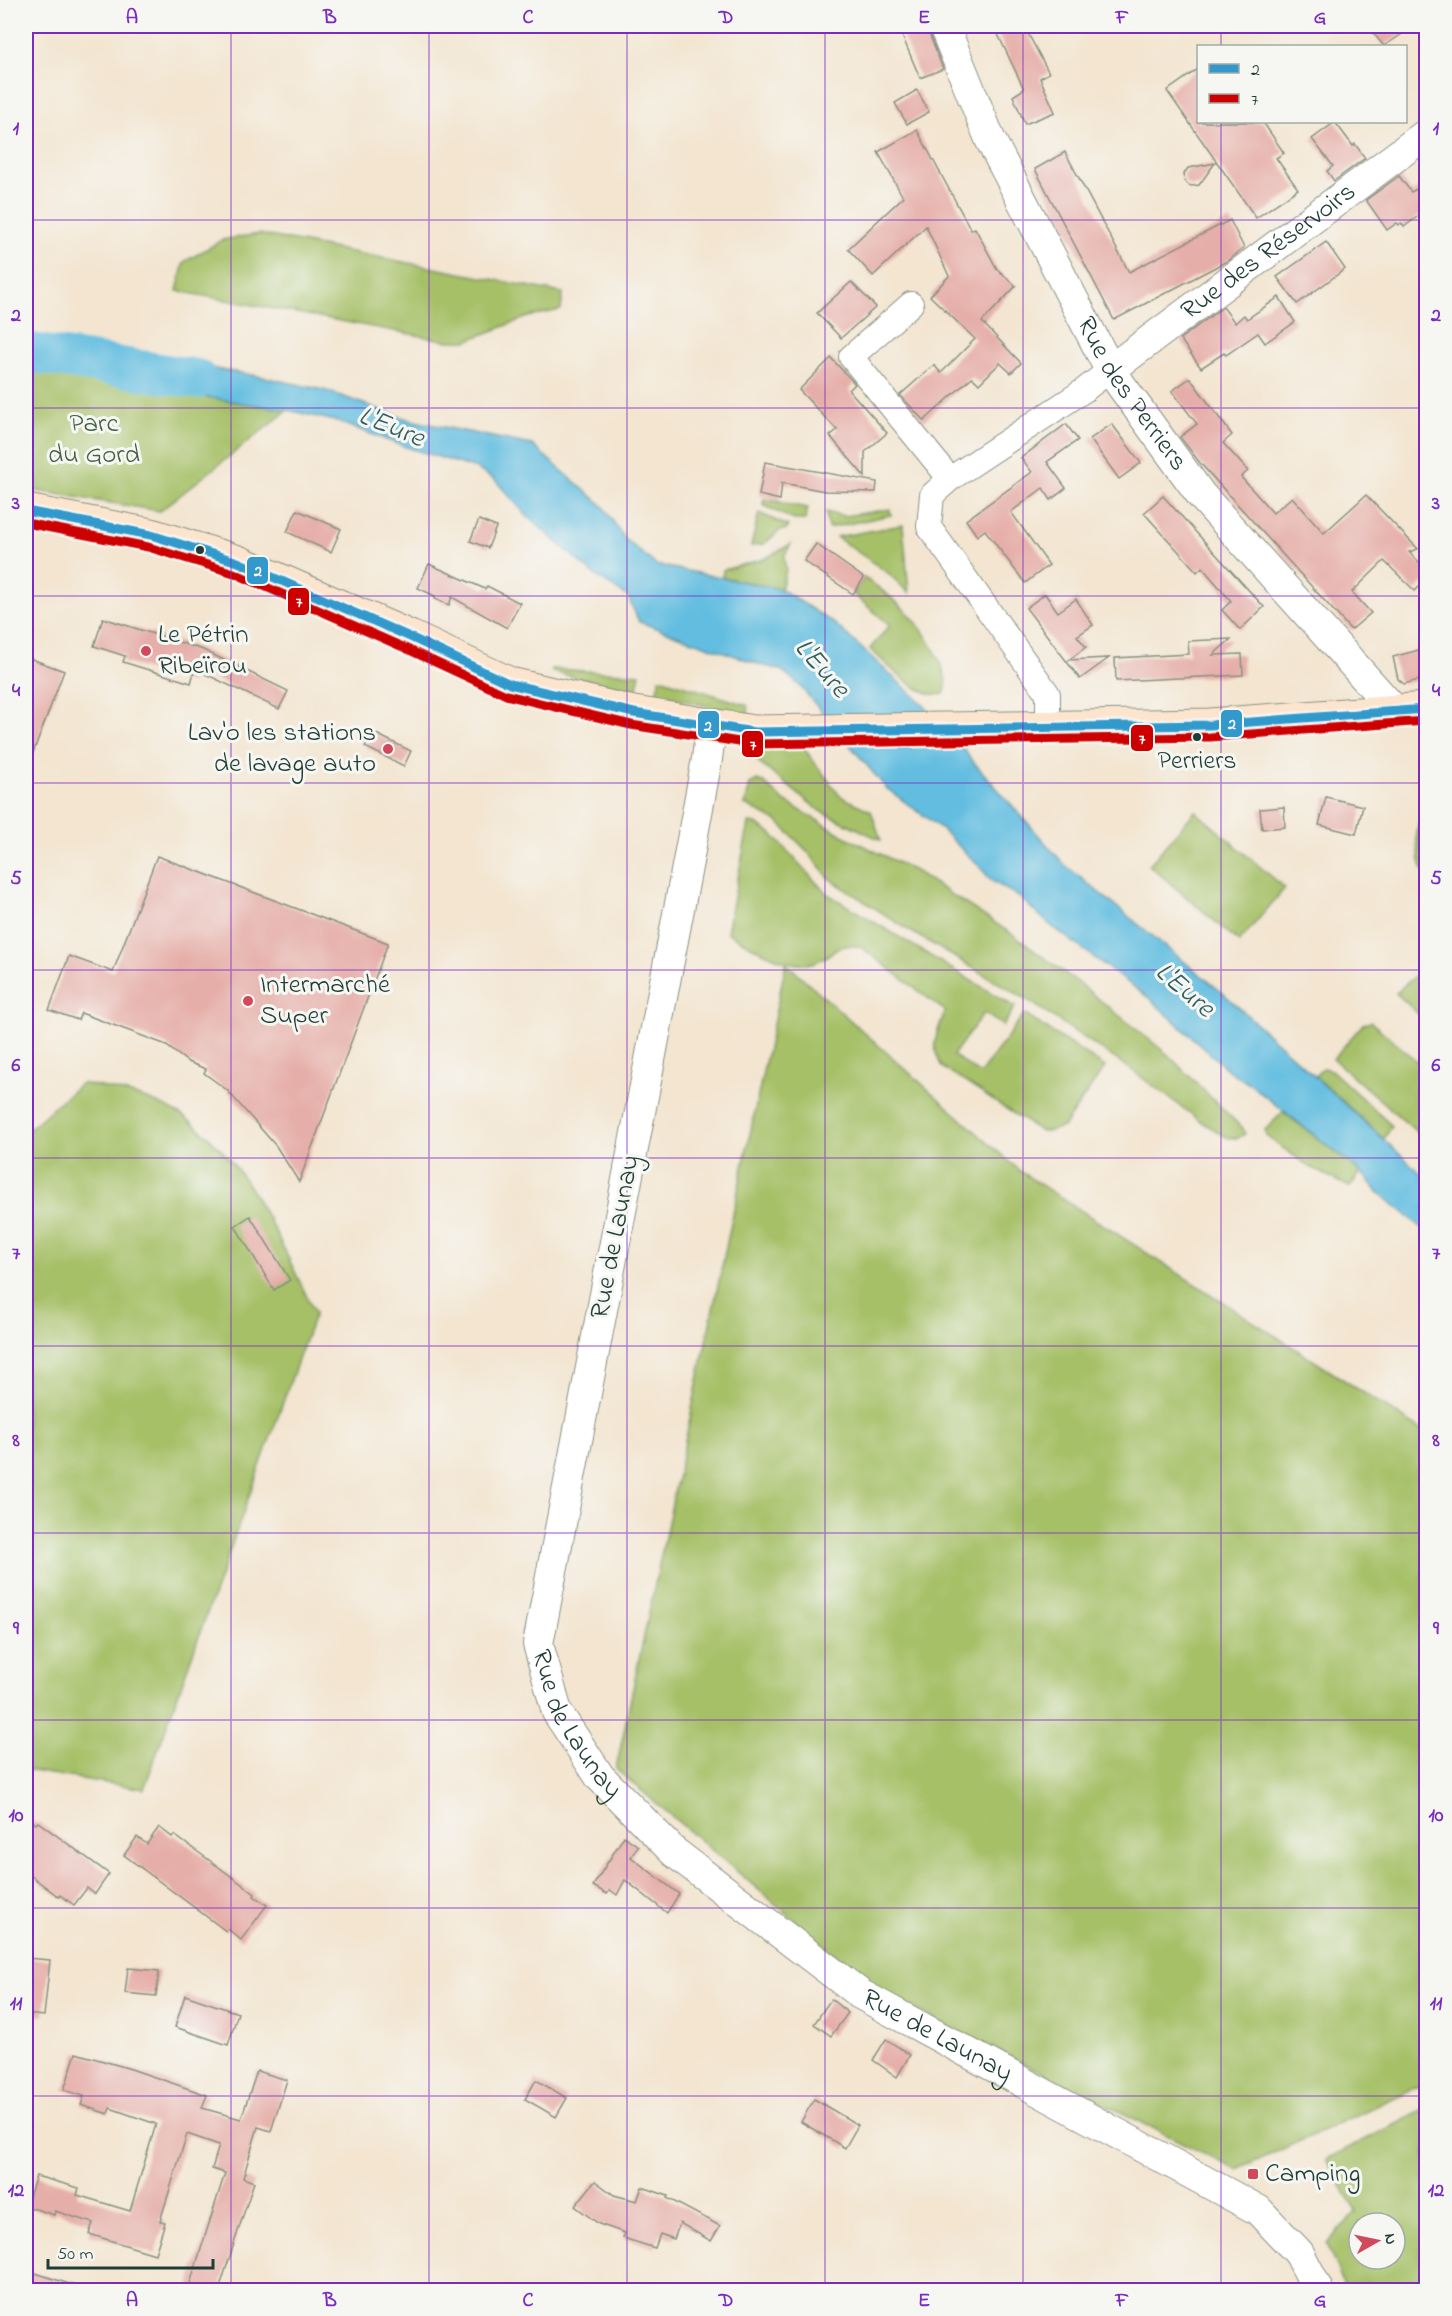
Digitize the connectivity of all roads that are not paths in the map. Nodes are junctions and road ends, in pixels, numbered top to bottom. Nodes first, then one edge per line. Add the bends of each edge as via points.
1 (944, 26) edge
2 (1426, 134) edge
3 (911, 304) dead end
4 (1110, 370) junction
5 (950, 479) junction
6 (26, 511) edge
7 (1411, 710) edge
8 (711, 726) junction
9 (1048, 726) junction
10 (1318, 2290) edge

1 - 4 street, Rue des Perriers via 990,139
2 - 4 street, Rue des Réservoirs
3 - 5 street via 851,357
4 - 5 street
4 - 7 street, Rue des Perriers via 1201,495
5 - 9 street via 932,495 929,527 1048,694
6 - 8 main road via 151,535 238,562 510,684 634,713
7 - 9 main road via 1210,725
8 - 9 main road via 754,732
8 - 10 street, Rue de Launay via 708,759 538,1644 557,1712 600,1777 674,1852 842,1981 1258,2210 1299,2253

